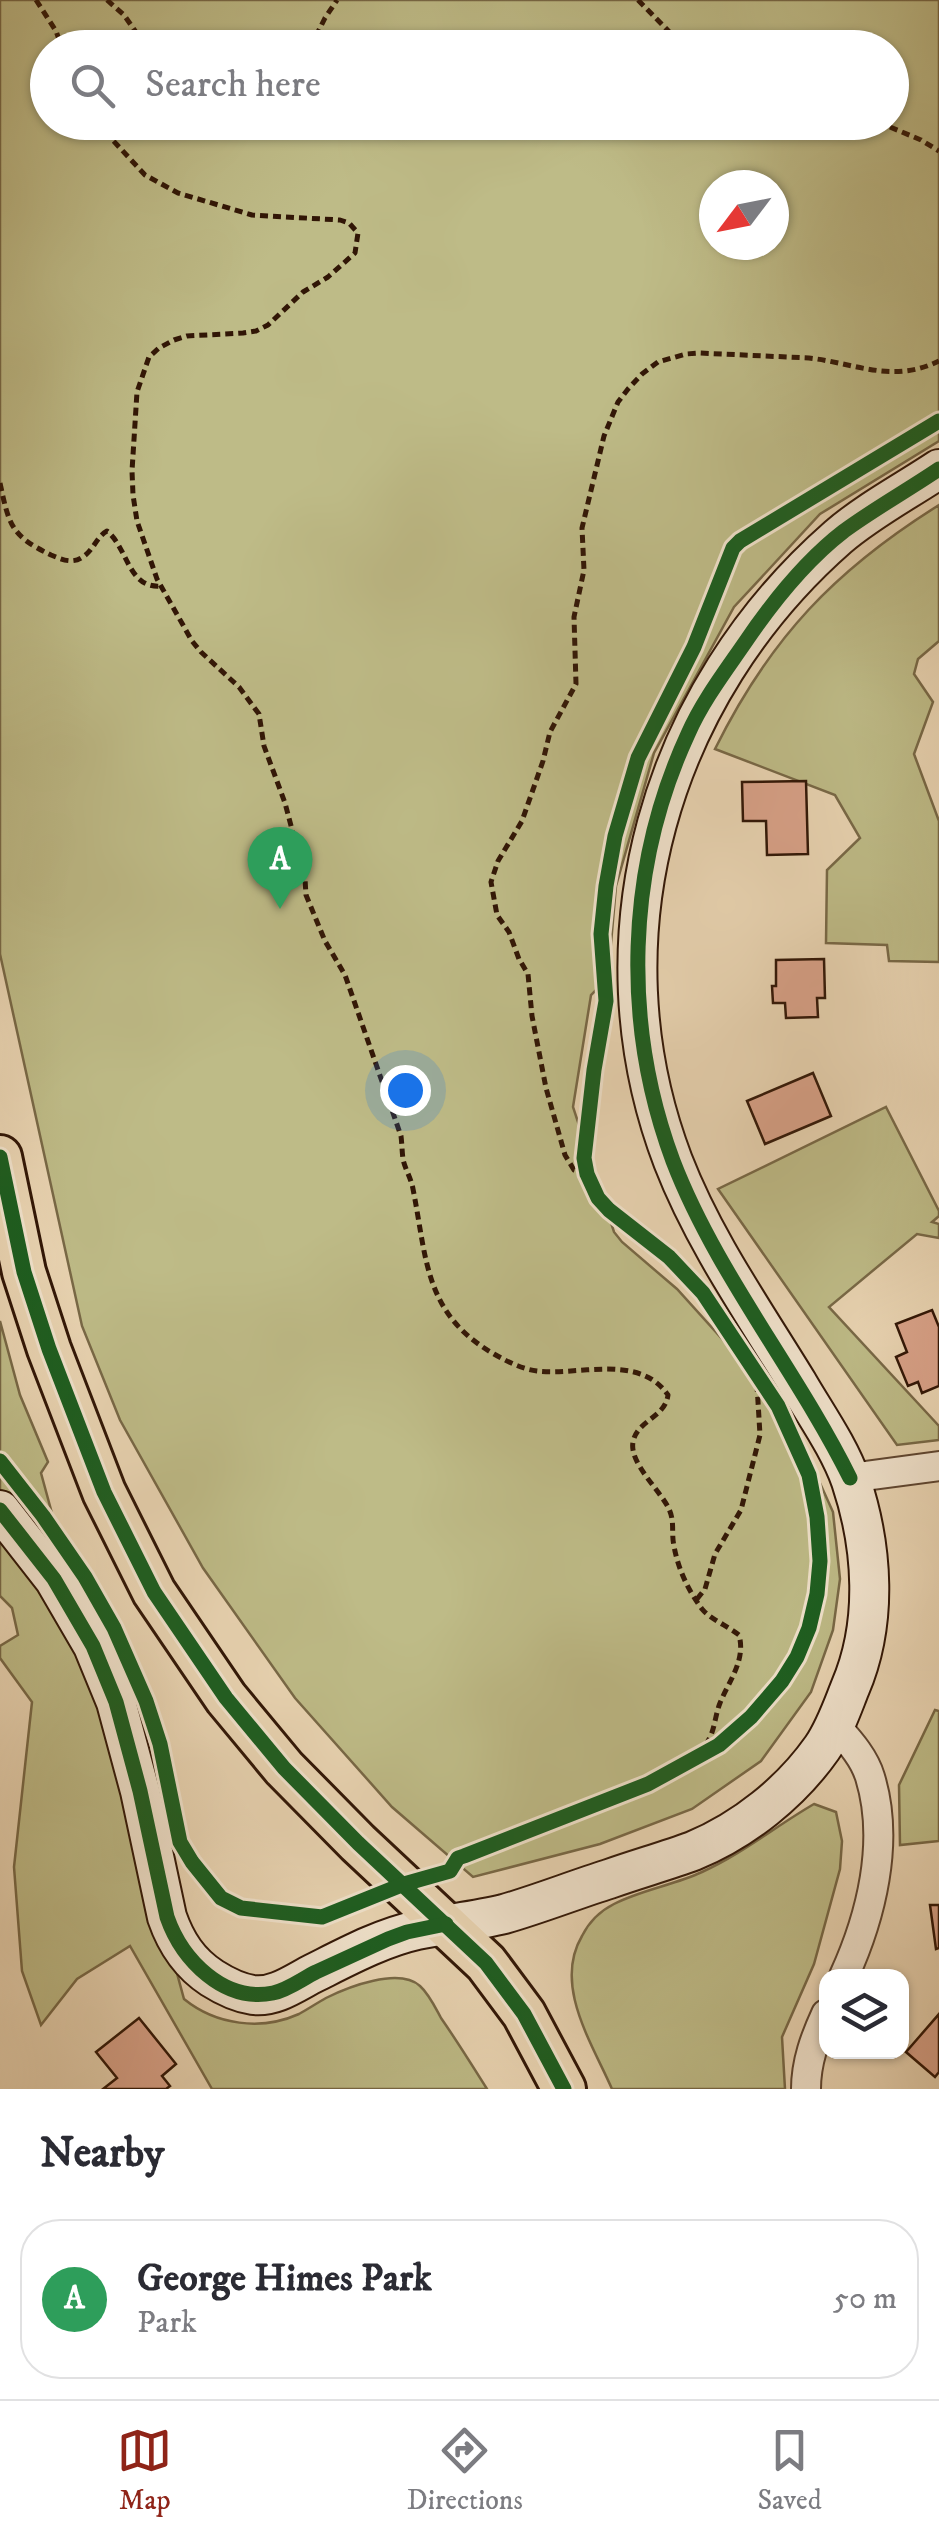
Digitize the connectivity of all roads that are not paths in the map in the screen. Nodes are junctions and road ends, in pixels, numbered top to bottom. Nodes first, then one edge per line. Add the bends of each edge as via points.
1 (939, 469) edge
2 (0, 1157) edge
3 (939, 1466) edge
4 (850, 1478) junction
5 (0, 1510) edge
6 (835, 1726) junction
7 (446, 1924) junction
8 (847, 1969) edge
9 (819, 2030) edge
10 (564, 2089) edge
11 (806, 2089) edge

1 - 4 main road via 843,532 758,623 719,680 688,732 665,793 639,910 646,1074 674,1163 711,1241
2 - 7 main road via 39,1321 104,1492 154,1592 263,1744
3 - 4 street
4 - 6 main road via 867,1553 869,1606 858,1670
5 - 7 main road via 54,1579 93,1646 116,1702 173,1934 197,1968 253,1995 277,1992 388,1939
6 - 7 main road via 778,1797 696,1850 502,1914
6 - 8 street via 870,1775 879,1842 859,1944
7 - 10 main road via 514,2000
9 - 11 street

